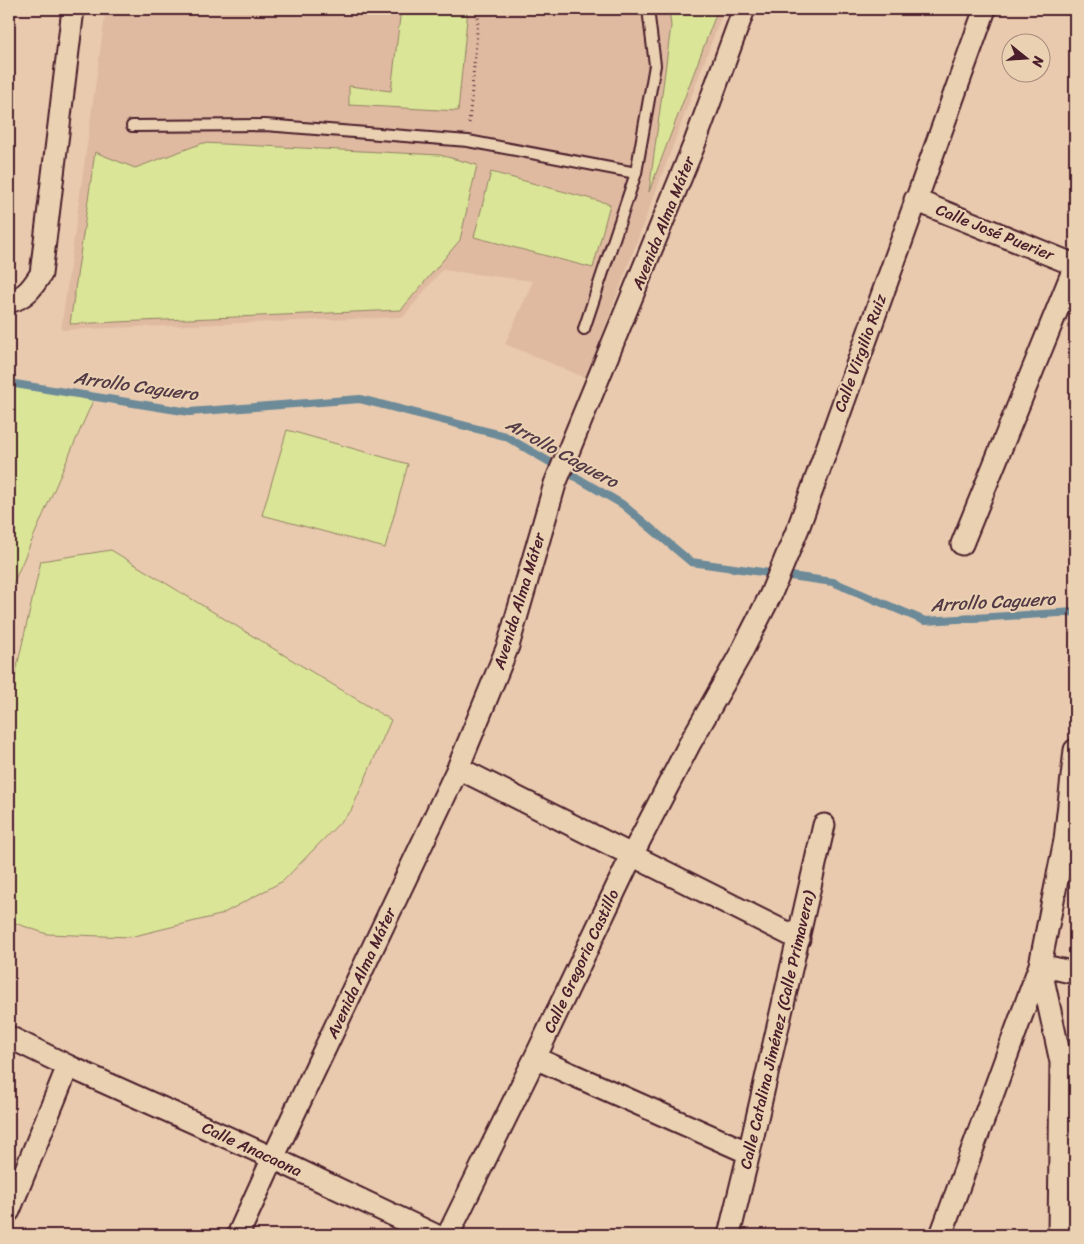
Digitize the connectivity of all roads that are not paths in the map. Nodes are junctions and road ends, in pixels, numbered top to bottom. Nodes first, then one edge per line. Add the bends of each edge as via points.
1 (73, 9) edge
2 (648, 9) edge
3 (744, 9) edge
4 (985, 9) edge
5 (132, 126) dead end
6 (636, 173) junction
7 (915, 200) junction
8 (1075, 266) edge
9 (9, 302) edge
10 (584, 329) dead end
11 (962, 544) dead end
12 (720, 690) joint
13 (1075, 750) edge
14 (458, 768) junction
15 (824, 825) dead end
16 (1070, 842) edge
17 (632, 855) junction
18 (798, 939) junction
19 (1040, 965) junction
20 (1075, 973) edge
21 (9, 1036) edge
22 (535, 1058) junction
23 (68, 1066) junction
24 (749, 1153) junction
25 (273, 1158) junction
26 (9, 1211) edge
27 (238, 1235) edge
28 (435, 1235) edge
29 (448, 1235) edge
30 (729, 1235) edge
31 (941, 1235) edge
32 (1059, 1235) edge

1 - 9 street via 41,274 31,291
2 - 6 lane via 655,65
3 - 14 street, Avenida Alma Máter via 694,146 555,484 508,646
4 - 7 street, Calle Virgilio Ruiz
5 - 6 lane via 266,125 468,141
6 - 10 lane
7 - 8 street, Calle José Puerier
7 - 12 street, Calle Virgilio Ruiz via 799,526 740,655
8 - 11 street
12 - 17 street, Calle Gregoria Castillo
13 - 16 street
14 - 17 street
14 - 25 street, Avenida Alma Máter
15 - 18 street, Calle Catalina Jiménez (Calle Primavera)
16 - 19 street
17 - 18 street
17 - 22 street, Calle Gregoria Castillo
18 - 24 street, Calle Catalina Jiménez (Calle Primavera)
19 - 20 street
19 - 31 street
19 - 32 street via 1061,1062
21 - 23 street, Calle Anacaona
22 - 24 street
22 - 29 street, Calle Gregoria Castillo
23 - 25 street, Calle Anacaona
23 - 26 street
24 - 30 street, Calle Catalina Jiménez (Calle Primavera)
25 - 27 street, Avenida Alma Máter
25 - 28 street, Calle Anacaona

